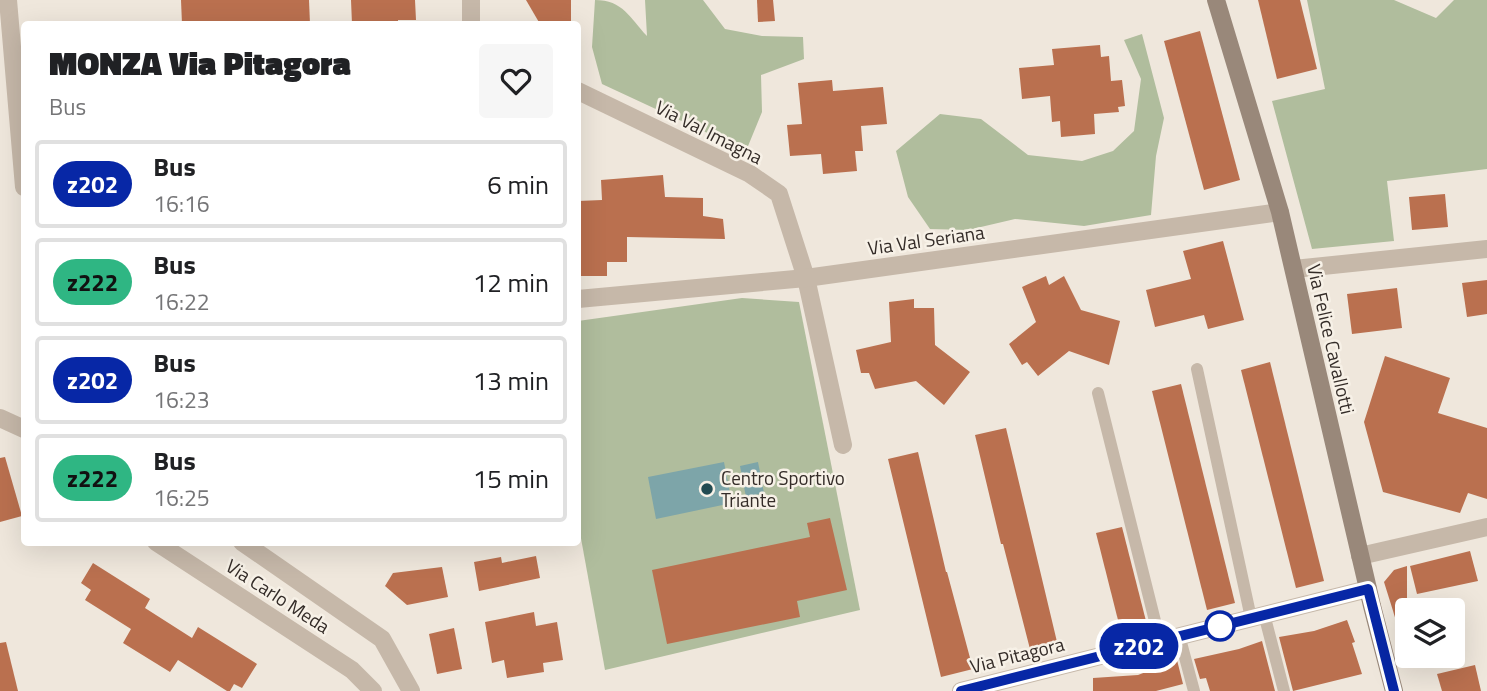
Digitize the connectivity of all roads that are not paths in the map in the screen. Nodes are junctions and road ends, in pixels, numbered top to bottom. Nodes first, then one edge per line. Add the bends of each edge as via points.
1 (8, 0) edge
2 (471, 0) edge
3 (1216, 0) edge
4 (471, 21) edge
5 (581, 92) edge
6 (21, 152) edge
7 (1280, 212) junction
8 (1487, 249) edge
9 (1294, 269) junction
10 (806, 278) junction
11 (581, 299) edge
12 (1197, 369) dead end
13 (1098, 393) dead end
14 (0, 418) edge
15 (21, 428) edge
16 (843, 445) dead end
17 (1487, 527) edge
18 (162, 546) edge
19 (248, 546) edge
20 (1360, 556) junction
21 (1368, 589) junction
22 (1257, 616) junction
23 (1179, 635) junction
24 (1160, 641) junction
25 (373, 691) edge
26 (411, 691) edge
27 (961, 691) edge
28 (1194, 691) edge
29 (1284, 691) edge
30 (1394, 691) edge

1 - 6 street
2 - 4 street
3 - 7 street, Via Felice Cavallotti
5 - 10 street, Via Val Imagna via 750,174 779,194
7 - 9 street, Via Felice Cavallotti
7 - 10 street, Via Val Seriana
8 - 9 street
9 - 20 street, Via Felice Cavallotti
10 - 11 street, Via Val Seriana
10 - 16 street, Via Val Imagna
12 - 22 lane
13 - 24 lane
14 - 15 street
17 - 20 street
18 - 25 street, Via Carlo Meda via 352,670
19 - 26 street, Via Carlo Meda via 383,639
20 - 21 street, Via Felice Cavallotti
21 - 22 street, Via Pitagora
21 - 30 street, Via Felice Cavallotti
22 - 23 street, Via Pitagora
22 - 29 lane
23 - 24 street, Via Pitagora
23 - 28 lane
24 - 27 street, Via Pitagora

